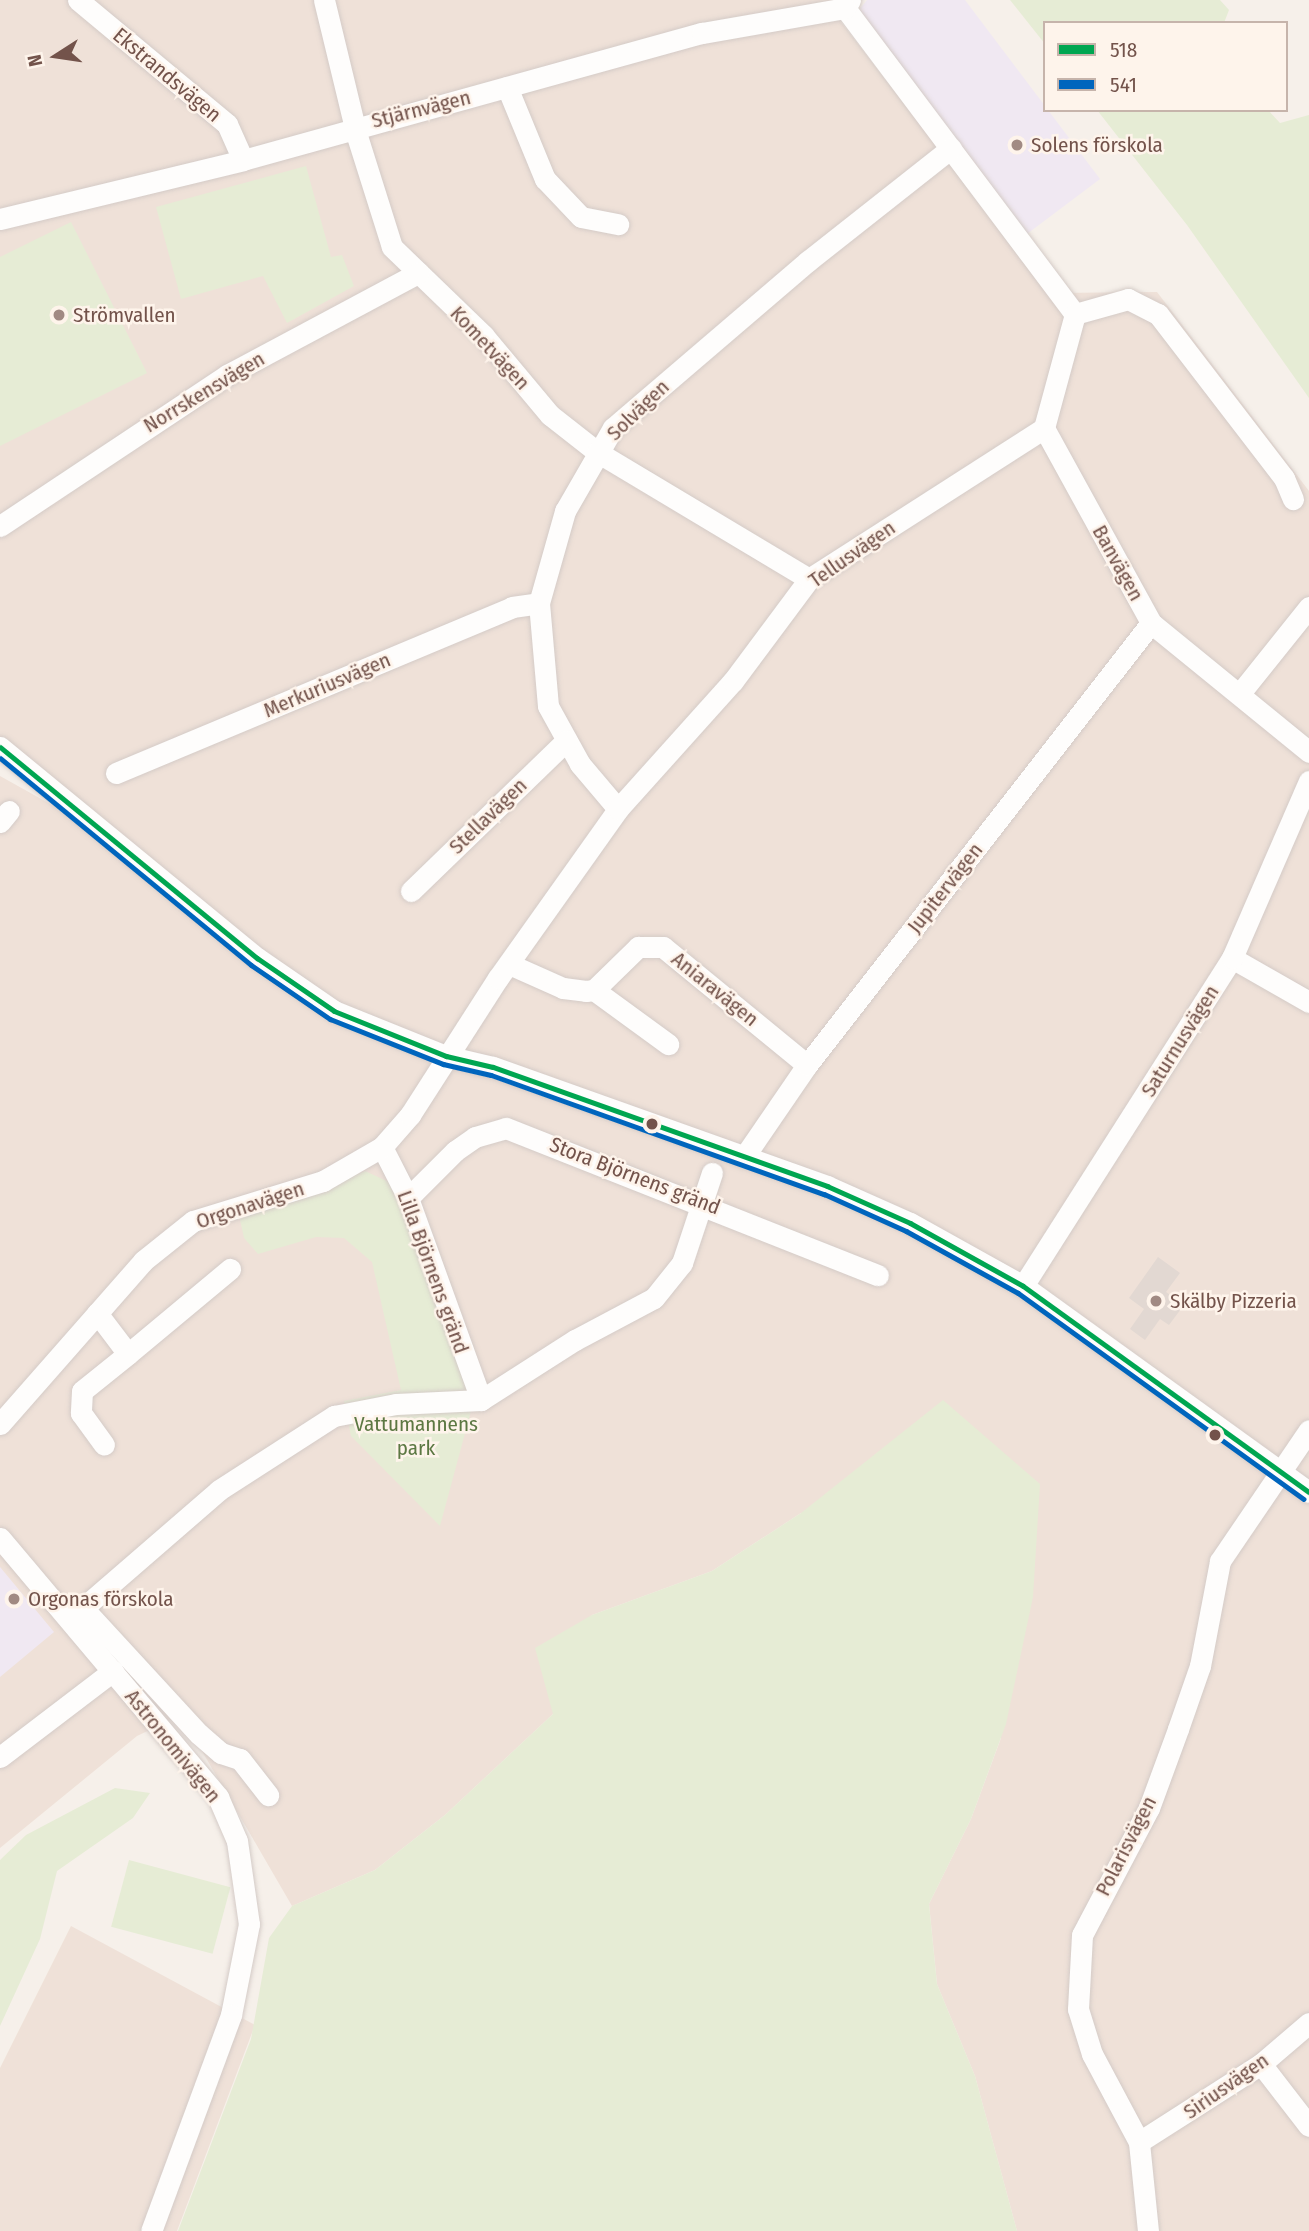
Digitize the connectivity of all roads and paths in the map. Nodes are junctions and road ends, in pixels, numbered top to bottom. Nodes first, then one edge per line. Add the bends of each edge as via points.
1 (78, 0) edge
2 (324, 0) edge
3 (847, 4) edge
4 (507, 87) junction
5 (355, 126) junction
6 (951, 148) junction
7 (243, 160) junction
8 (0, 219) edge
9 (618, 223) dead end
10 (418, 274) junction
11 (1074, 314) junction
12 (1044, 428) junction
13 (597, 452) junction
14 (1293, 499) dead end
15 (0, 526) edge
16 (809, 579) junction
17 (539, 603) junction
18 (1309, 607) edge
19 (1151, 623) junction
20 (1241, 692) junction
21 (566, 741) junction
22 (0, 747) edge
23 (1309, 752) edge
24 (116, 773) dead end
25 (1309, 781) edge
26 (618, 809) junction
27 (411, 891) dead end
28 (1232, 958) junction
29 (509, 964) junction
30 (594, 990) junction
31 (1309, 1002) edge
32 (668, 1044) dead end
33 (446, 1056) junction
34 (807, 1065) junction
35 (382, 1146) junction
36 (744, 1157) junction
37 (712, 1173) dead end
38 (408, 1198) junction
39 (705, 1203) junction
40 (230, 1269) dead end
41 (878, 1275) dead end
42 (1023, 1286) junction
43 (97, 1313) junction
44 (128, 1354) junction
45 (481, 1400) junction
46 (0, 1424) edge
47 (1309, 1430) edge
48 (104, 1445) dead end
49 (1279, 1471) junction
50 (1309, 1492) edge
51 (0, 1538) edge
52 (76, 1613) junction
53 (113, 1671) junction
54 (0, 1757) edge
55 (268, 1795) dead end
56 (1309, 2023) edge
57 (1261, 2064) junction
58 (1309, 2126) edge
59 (1139, 2142) junction
60 (151, 2231) edge
61 (1148, 2231) edge

1 - 7 street, Ekstrandsvägen via 227,124
2 - 5 street, Kometvägen
3 - 4 street, Stjärnvägen via 702,33
3 - 6 street
4 - 5 street, Stjärnvägen
4 - 9 street via 545,178 581,217
5 - 7 street, Stjärnvägen
5 - 10 street, Kometvägen via 392,247
6 - 11 street
6 - 13 street, Solvägen via 613,428
7 - 8 street, Stjärnvägen
10 - 13 street, Kometvägen via 483,335 550,415
10 - 15 street, Norrskensvägen via 228,374
11 - 12 street
11 - 14 street via 1128,299 1158,314 1284,478
12 - 16 street, Tellusvägen
12 - 19 street, Banvägen
13 - 16 street, Kometvägen
13 - 17 street, Solvägen via 565,511
16 - 26 street, Tellusvägen via 733,681
17 - 21 street, Solvägen via 548,706
17 - 24 street, Merkuriusvägen via 512,607
18 - 20 street
19 - 20 street, Banvägen
19 - 34 street, Jupitervägen
20 - 23 street, Banvägen
21 - 26 street, Solvägen
21 - 27 street, Stellavägen
22 - 33 street via 257,958 334,1011
25 - 28 street, Saturnusvägen
26 - 29 street, Tellusvägen
28 - 31 street
28 - 42 street, Saturnusvägen
29 - 30 street via 574,992
29 - 33 street, Tellusvägen
30 - 32 street
30 - 34 street, Aniaravägen via 638,947 663,947
33 - 35 street, Orgonavägen via 410,1115
33 - 36 street
34 - 36 street, Jupitervägen
35 - 38 street, Lilla Björnens gränd
35 - 43 street, Orgonavägen via 323,1181 193,1221 142,1261
36 - 42 street via 910,1223
37 - 39 street
38 - 39 street, Stora Björnens gränd via 455,1151 475,1137 506,1128
38 - 45 street, Lilla Björnens gränd
39 - 41 street, Stora Björnens gränd
39 - 45 street via 666,1288
40 - 44 street
42 - 49 street
43 - 44 street
43 - 46 street, Orgonavägen
44 - 48 street via 82,1391 81,1413
45 - 52 street via 396,1404 334,1416 219,1490
47 - 49 street, Polarisvägen
49 - 50 street
49 - 59 street, Polarisvägen via 1220,1561 1200,1666 1149,1808 1082,1935 1078,2009 1092,2054
51 - 52 street, Astronomivägen
52 - 53 street, Astronomivägen
52 - 55 street via 199,1734 240,1759
53 - 54 street
53 - 60 street, Astronomivägen via 218,1797 237,1841 249,1924 231,2015
56 - 57 street, Siriusvägen
57 - 58 street
57 - 59 street, Siriusvägen
59 - 61 street, Polarisvägen

